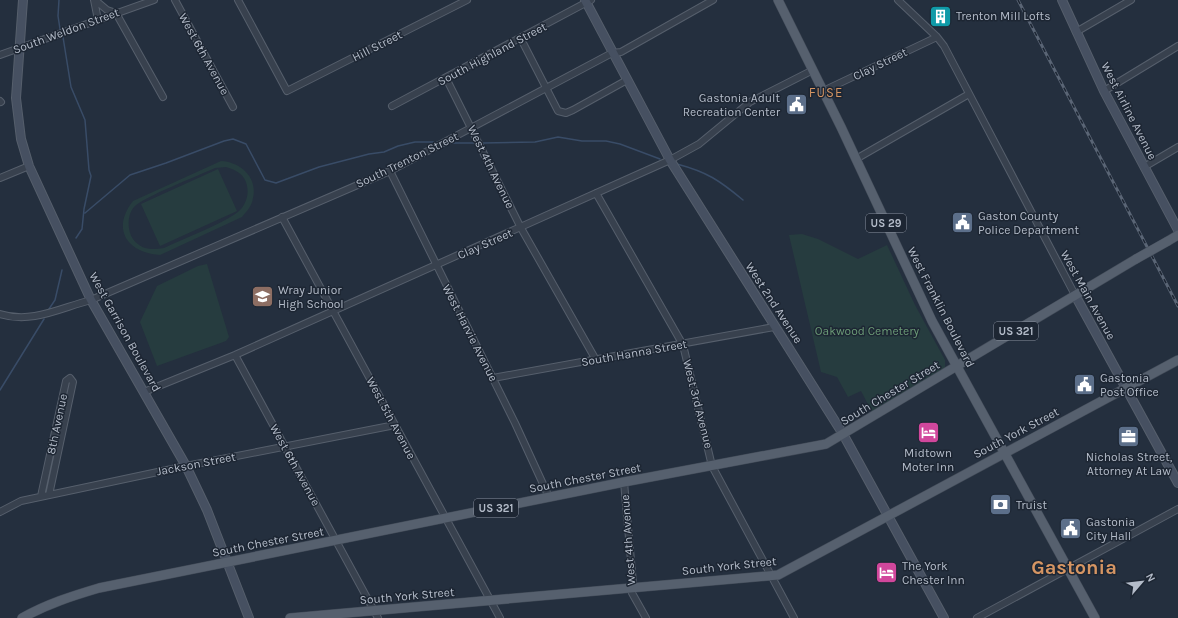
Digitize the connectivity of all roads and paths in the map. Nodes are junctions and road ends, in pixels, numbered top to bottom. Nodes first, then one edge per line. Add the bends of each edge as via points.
1 (23, 0) edge
2 (95, 0) edge
3 (154, 0) edge
4 (175, 0) edge
5 (238, 0) edge
6 (467, 0) edge
7 (713, 0) edge
8 (778, 0) edge
9 (898, 0) edge
10 (1062, 0) edge
11 (1131, 0) edge
12 (588, 1) edge
13 (116, 13) junction
14 (98, 20) junction
15 (1076, 32) junction
16 (937, 37) junction
17 (521, 39) junction
18 (1178, 46) edge
19 (19, 48) junction
20 (612, 53) junction
21 (0, 55) edge
22 (813, 70) junction
23 (446, 78) junction
24 (627, 80) junction
25 (545, 87) junction
26 (823, 91) junction
27 (1104, 91) junction
28 (969, 94) junction
29 (163, 97) dead end
30 (392, 106) dead end
31 (233, 107) dead end
32 (471, 128) junction
33 (1178, 147) edge
34 (856, 159) junction
35 (670, 160) junction
36 (29, 166) junction
37 (1144, 167) junction
38 (390, 171) junction
39 (0, 178) edge
40 (596, 193) junction
41 (282, 217) junction
42 (521, 228) junction
43 (1178, 230) edge
44 (1178, 235) edge
45 (436, 265) junction
46 (1075, 295) junction
47 (91, 300) junction
48 (333, 311) junction
49 (0, 314) edge
50 (774, 326) junction
51 (683, 344) junction
52 (235, 355) junction
53 (596, 360) junction
54 (1178, 360) edge
55 (957, 367) junction
56 (493, 378) junction
57 (1126, 388) junction
58 (144, 392) junction
59 (395, 425) junction
60 (843, 434) junction
61 (285, 447) junction
62 (1005, 452) junction
63 (186, 466) junction
64 (712, 466) junction
65 (624, 482) junction
66 (1178, 483) edge
67 (49, 495) junction
68 (41, 496) junction
69 (549, 497) junction
70 (1178, 509) edge
71 (0, 512) edge
72 (888, 516) junction
73 (446, 519) junction
74 (336, 541) junction
75 (226, 563) junction
76 (1068, 568) junction
77 (771, 576) junction
78 (632, 588) junction
79 (490, 601) junction
80 (377, 615) edge
81 (22, 618) edge
82 (249, 618) edge
83 (290, 618) edge
84 (500, 618) edge
85 (646, 618) edge
86 (794, 618) edge
87 (944, 618) edge
88 (977, 618) edge
89 (1095, 618) edge

1 - 19 main road, West Garrison Boulevard
2 - 13 street via 107,10
2 - 14 street
3 - 13 street, South Weldon Street
4 - 31 street, West 6th Avenue
5 - 6 street, Hill Street via 287,91
7 - 20 street, South Trenton Street via 621,52
8 - 22 main road, West Franklin Boulevard / US 29
9 - 16 street, West Main Avenue
10 - 15 main road, West Airline Avenue
11 - 15 street
12 - 17 street, South Highland Street
12 - 20 main road, West 2nd Avenue
13 - 14 street, South Weldon Street
13 - 29 street
14 - 19 street, South Weldon Street
15 - 27 main road, West Airline Avenue
16 - 26 street, Clay Street
16 - 28 street, West Main Avenue
17 - 23 street, South Highland Street
17 - 25 street
18 - 27 street
19 - 21 street, South Weldon Street
19 - 36 main road, West Garrison Boulevard via 17,110 21,139
20 - 24 main road, West 2nd Avenue
20 - 25 street, South Trenton Street
22 - 26 main road, West Franklin Boulevard / US 29
22 - 35 street, Clay Street via 750,102 699,144
23 - 30 street, South Highland Street
23 - 32 street, West 4th Avenue
24 - 25 street via 566,113 558,111
24 - 35 main road, West 2nd Avenue
25 - 32 street, South Trenton Street
26 - 34 main road, West Franklin Boulevard / US 29
27 - 37 main road, West Airline Avenue
28 - 34 street
28 - 46 street, West Main Avenue
32 - 38 street, South Trenton Street
32 - 42 street, West 4th Avenue
33 - 37 street
34 - 55 main road, West Franklin Boulevard / US 29 via 915,287
35 - 40 street, Clay Street
35 - 50 main road, West 2nd Avenue
36 - 39 street
36 - 47 main road, West Garrison Boulevard
37 - 43 main road, West Airline Avenue
38 - 41 street, South Trenton Street
38 - 45 street, West Harvie Avenue
40 - 42 street, Clay Street
40 - 51 street, West 3rd Avenue
41 - 47 street, South Trenton Street
41 - 48 street, West 5th Avenue
42 - 45 street, Clay Street
42 - 53 street, West 4th Avenue
44 - 46 main road, US 321, bridge
45 - 48 street, Clay Street
45 - 56 street, West Harvie Avenue
46 - 55 main road, South Chester Street / US 321
46 - 57 main road, West Main Avenue
47 - 49 street, South Trenton Street via 40,316 9,317
47 - 58 main road, West Garrison Boulevard
48 - 52 street, Clay Street
48 - 59 street, West 5th Avenue
50 - 51 street, South Hanna Street
50 - 60 main road, West 2nd Avenue
51 - 53 street, South Hanna Street
51 - 64 street, West 3rd Avenue
52 - 58 street, Clay Street
52 - 61 street, West 6th Avenue
53 - 56 street, South Hanna Street
54 - 57 main road, South York Street
55 - 60 main road, South Chester Street / US 321
55 - 62 main road, West Franklin Boulevard / US 29
56 - 69 street, West Harvie Avenue
57 - 62 main road, South York Street
57 - 66 main road, West Main Avenue
58 - 63 main road, West Garrison Boulevard
59 - 61 street, Jackson Street
59 - 73 street, West 5th Avenue
60 - 64 main road, South Chester Street / US 321 via 820,446
60 - 72 main road, West 2nd Avenue
61 - 63 street, Jackson Street
61 - 74 street, West 6th Avenue
62 - 72 main road, South York Street
62 - 76 main road, West Franklin Boulevard / US 29
63 - 67 street, Jackson Street
63 - 75 main road, West Garrison Boulevard
64 - 65 main road, South Chester Street / US 321
64 - 77 street, West 3rd Avenue
65 - 69 main road, South Chester Street / US 321
65 - 78 street, West 4th Avenue
67 - 68 street, Jackson Street
67 - 68 street, 8th Avenue via 73,382 70,378 66,381
68 - 71 street, Jackson Street via 21,501
69 - 73 main road, South Chester Street / US 321
70 - 76 street
72 - 77 main road, South York Street via 788,571
72 - 87 main road, West 2nd Avenue
73 - 74 main road, South Chester Street / US 321
73 - 79 street, West 5th Avenue
74 - 75 main road, South Chester Street / US 321
74 - 80 street, West 6th Avenue
75 - 81 main road, South Chester Street / US 321 via 69,596
75 - 82 main road, West Garrison Boulevard
76 - 88 street
76 - 89 main road, West Franklin Boulevard / US 29
77 - 78 main road, South York Street
77 - 86 street, West 3rd Avenue
78 - 79 main road, South York Street
78 - 85 street, West 4th Avenue via 632,593
79 - 80 main road, South York Street
79 - 84 street, West 5th Avenue
80 - 83 main road, South York Street

